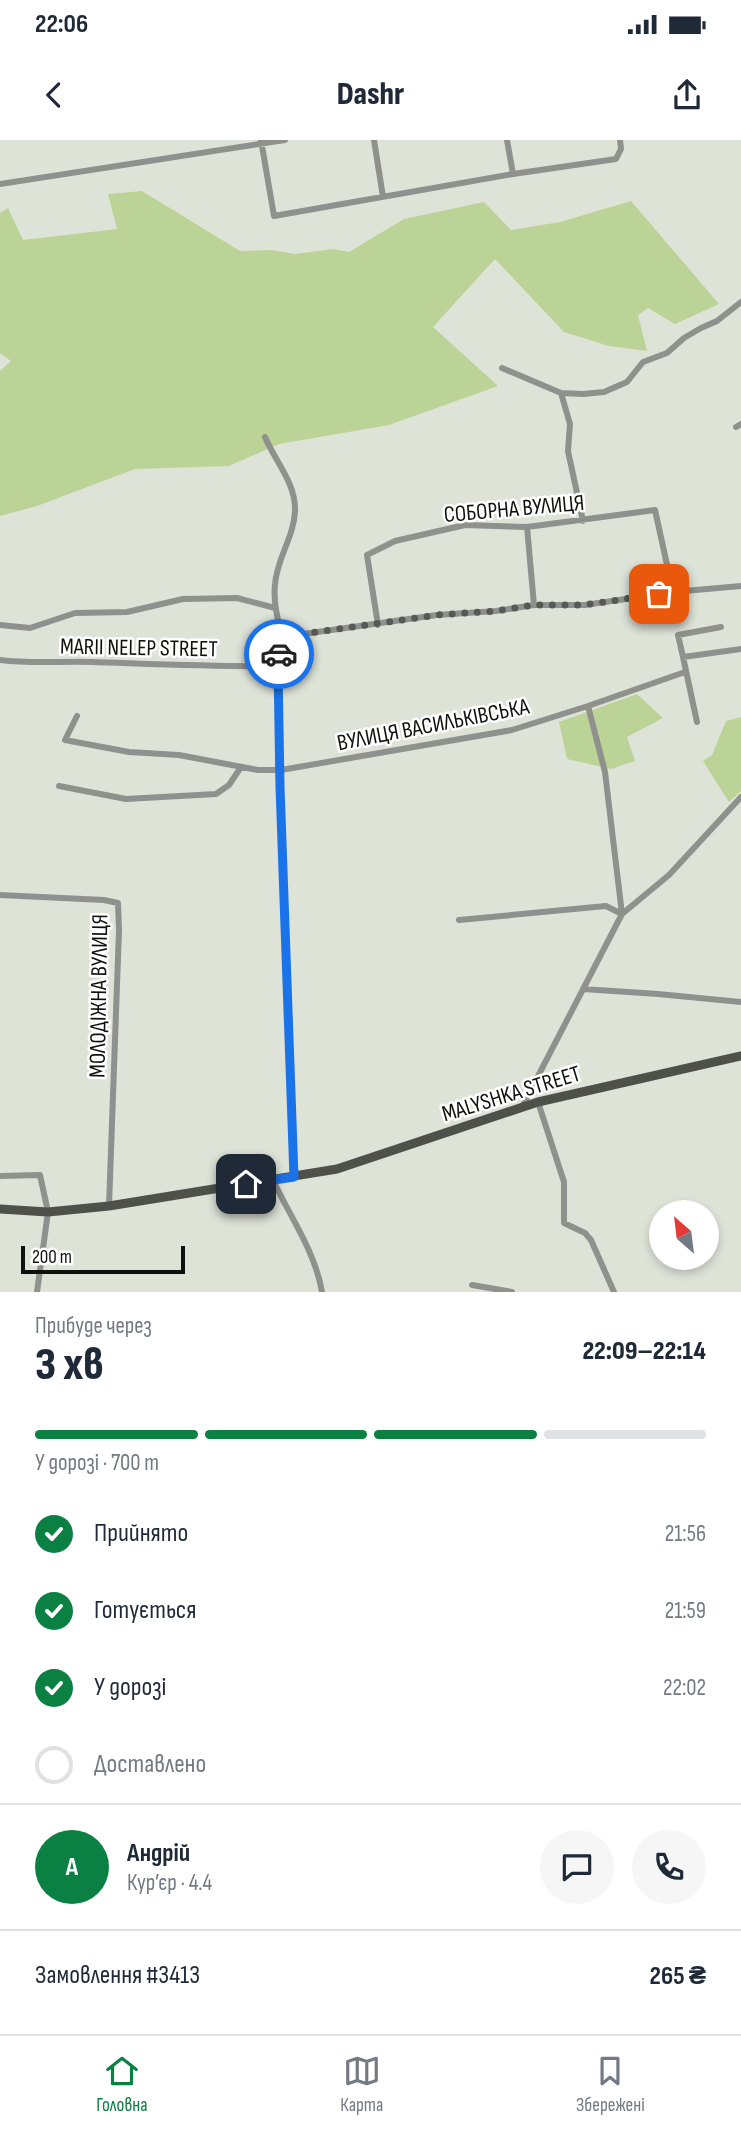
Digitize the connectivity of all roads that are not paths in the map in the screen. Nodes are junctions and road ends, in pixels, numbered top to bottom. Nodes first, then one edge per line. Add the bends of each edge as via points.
1 (285, 140) edge
2 (374, 140) edge
3 (507, 140) edge
4 (620, 140) edge
5 (261, 142) edge
6 (513, 174) junction
7 (0, 184) edge
8 (383, 197) junction
9 (741, 302) edge
10 (502, 368) dead end
11 (561, 393) junction
12 (265, 437) dead end
13 (583, 521) junction
14 (527, 527) junction
15 (741, 586) edge
16 (673, 592) junction
17 (534, 605) junction
18 (275, 608) junction
19 (0, 625) edge
20 (377, 625) junction
21 (721, 627) dead end
22 (282, 637) junction
23 (741, 649) edge
24 (683, 657) junction
25 (0, 660) edge
26 (278, 666) junction
27 (685, 672) junction
28 (588, 706) junction
29 (77, 716) dead end
30 (697, 722) dead end
31 (241, 766) junction
32 (281, 770) junction
33 (59, 786) dead end
34 (741, 797) edge
35 (0, 895) edge
36 (622, 914) junction
37 (459, 920) dead end
38 (583, 989) junction
39 (741, 1002) edge
40 (741, 1056) edge
41 (538, 1102) junction
42 (522, 1107) junction
43 (0, 1176) edge
44 (294, 1177) junction
45 (273, 1180) junction
46 (109, 1206) junction
47 (0, 1209) edge
48 (48, 1212) junction
49 (472, 1285) dead end
50 (37, 1292) edge
51 (322, 1292) edge
52 (512, 1292) edge
53 (614, 1292) edge

1 - 5 street
2 - 8 street
3 - 6 street
4 - 6 street via 615,159
5 - 7 street
5 - 8 street via 274,216
6 - 8 street
9 - 11 street via 667,353 643,362 627,382 604,392
10 - 11 street
11 - 13 street via 570,424 568,451
12 - 18 street via 293,492 295,510 275,583
13 - 14 street, СОБОРНА ВУЛИЦЯ
13 - 16 street, СОБОРНА ВУЛИЦЯ via 654,510
14 - 17 street
14 - 20 street, СОБОРНА ВУЛИЦЯ via 465,525 394,541 367,555
15 - 16 street
16 - 17 street via 584,605
17 - 20 street
18 - 19 street, MARII NELEP STREET via 237,598 183,599 127,612 75,613 30,628
18 - 22 street
20 - 22 street
21 - 24 street via 678,635
22 - 26 street
23 - 24 street
24 - 27 street
25 - 26 street, MARII NELEP STREET
26 - 32 street
27 - 28 street, ВУЛИЦЯ ВАСИЛЬКІВСЬКА
27 - 30 street
28 - 32 street, ВУЛИЦЯ ВАСИЛЬКІВСЬКА via 512,730
28 - 36 street via 605,772
29 - 31 street, ВУЛИЦЯ ВАСИЛЬКІВСЬКА via 65,740
31 - 32 street, ВУЛИЦЯ ВАСИЛЬКІВСЬКА
31 - 33 street via 229,785 216,794 126,799
32 - 44 street
34 - 36 street via 668,875
35 - 46 street, МОЛОДІЖНА ВУЛИЦЯ via 118,903
36 - 37 street via 606,906
36 - 38 street
38 - 39 street
38 - 42 street
40 - 41 main road, MALYSHKA STREET
41 - 42 main road, MALYSHKA STREET
41 - 53 street via 564,1182 564,1223 592,1240
42 - 44 main road, MALYSHKA STREET via 337,1169
43 - 48 street via 40,1175
44 - 45 main road, MALYSHKA STREET
45 - 46 main road, MALYSHKA STREET
45 - 51 street via 307,1245
46 - 48 main road, MALYSHKA STREET
47 - 48 main road, MALYSHKA STREET
48 - 50 street
49 - 52 street

